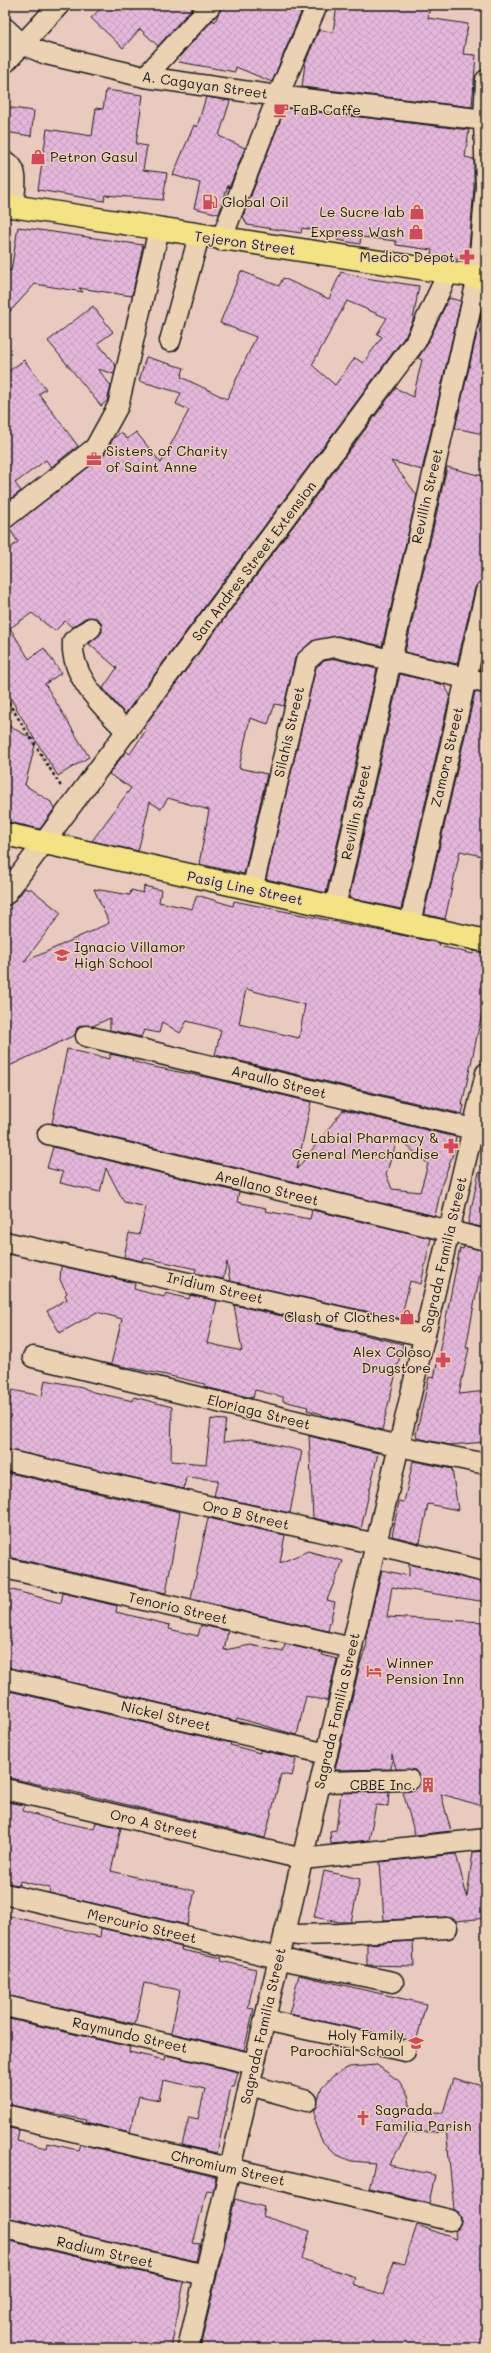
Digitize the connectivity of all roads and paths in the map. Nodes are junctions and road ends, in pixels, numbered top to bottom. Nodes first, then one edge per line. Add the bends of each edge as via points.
1 (59, 5) edge
2 (211, 5) edge
3 (317, 5) edge
4 (5, 28) edge
5 (22, 44) junction
6 (5, 63) edge
7 (145, 77) junction
8 (486, 80) edge
9 (278, 96) junction
10 (485, 120) edge
11 (5, 162) edge
12 (9, 206) edge
13 (158, 229) junction
14 (199, 236) junction
15 (221, 240) junction
16 (449, 271) junction
17 (482, 277) edge
18 (170, 341) dead end
19 (5, 518) edge
20 (486, 591) edge
21 (91, 628) dead end
22 (390, 660) junction
23 (465, 678) junction
24 (486, 682) edge
25 (5, 697) edge
26 (127, 732) junction
27 (73, 805) junction
28 (5, 834) edge
29 (45, 843) junction
30 (252, 890) junction
31 (5, 895) edge
32 (335, 907) junction
33 (410, 923) junction
34 (486, 942) edge
35 (86, 1036) dead end
36 (486, 1073) edge
37 (473, 1129) junction
38 (48, 1134) dead end
39 (449, 1232) junction
40 (486, 1240) edge
41 (5, 1242) edge
42 (425, 1336) junction
43 (33, 1357) dead end
44 (399, 1446) junction
45 (5, 1460) edge
46 (486, 1464) edge
47 (376, 1544) junction
48 (5, 1568) edge
49 (486, 1572) edge
50 (352, 1648) junction
51 (5, 1678) edge
52 (327, 1754) junction
53 (409, 1780) dead end
54 (322, 1782) junction
55 (5, 1789) edge
56 (486, 1839) edge
57 (302, 1859) junction
58 (5, 1894) edge
59 (447, 1928) dead end
60 (285, 1932) junction
61 (279, 1958) junction
62 (393, 1982) dead end
63 (5, 2006) edge
64 (265, 2020) junction
65 (405, 2051) dead end
66 (254, 2064) junction
67 (249, 2086) junction
68 (307, 2101) dead end
69 (5, 2115) edge
70 (230, 2169) junction
71 (450, 2220) dead end
72 (5, 2228) edge
73 (205, 2275) junction
74 (188, 2348) edge

1 - 5 street
2 - 7 street
3 - 9 street
4 - 5 street, A. Cagayan Street
5 - 6 street
5 - 7 street, A. Cagayan Street via 46,54
7 - 9 street, A. Cagayan Street
8 - 10 street, Revillin Street
9 - 10 street, A. Cagayan Street
9 - 15 street
10 - 17 street, Revillin Street via 486,187
11 - 12 street via 15,170
12 - 13 main road, Tejeron Street
13 - 14 main road, Tejeron Street
13 - 19 street via 138,327 115,412 95,448
14 - 15 main road, Tejeron Street
14 - 18 street
15 - 16 main road, Tejeron Street
16 - 17 main road, Tejeron Street
16 - 26 street, San Andres Street Extension via 416,341
17 - 22 street, Revillin Street
20 - 23 street, Zamora Street
21 - 26 street via 73,641 76,660 89,691
22 - 23 street, Silahis Street
22 - 30 street, Silahis Street via 336,647 319,650 306,661
22 - 32 street, Revillin Street
23 - 24 street, Silahis Street
23 - 33 street, Zamora Street
25 - 27 path
26 - 27 street, San Andres Street Extension
27 - 29 street, San Andres Street Extension
28 - 29 main road, Pasig Line Street
29 - 30 main road, Pasig Line Street
29 - 31 street, San Andres Street Extension
30 - 32 main road, Pasig Line Street
32 - 33 main road, Pasig Line Street
33 - 34 main road, Pasig Line Street
35 - 37 street, Araullo Street
36 - 37 street, Sagrada Familia Street
37 - 39 street, Sagrada Familia Street
38 - 39 street, Arellano Street
39 - 40 street, Arellano Street
39 - 42 street, Sagrada Familia Street
41 - 42 street, Iridium Street
42 - 44 street, Sagrada Familia Street
43 - 44 street, Eloriaga Street
44 - 46 street, Eloriaga Street
44 - 47 street, Sagrada Familia Street
45 - 47 street, Oro B Street
47 - 49 street, Oro B Street
47 - 50 street, Sagrada Familia Street
48 - 50 street, Tenorio Street
50 - 52 street, Sagrada Familia Street
51 - 52 street, Nickel Street
52 - 54 street, Sagrada Familia Street
53 - 54 street
54 - 57 street, Sagrada Familia Street
55 - 57 street, Oro A Street
56 - 57 street, Oro A Street
57 - 60 street, Sagrada Familia Street
58 - 61 street, Mercurio Street
59 - 60 street via 298,1935
60 - 61 street, Sagrada Familia Street
61 - 62 street, Mercurio Street
61 - 64 street, Sagrada Familia Street
63 - 66 street, Raymundo Street
64 - 65 street
64 - 66 street, Sagrada Familia Street
66 - 67 street, Sagrada Familia Street
67 - 68 street
67 - 70 street, Sagrada Familia Street
69 - 70 street, Chromium Street
70 - 71 street, Chromium Street
70 - 73 street, Sagrada Familia Street
72 - 73 street, Radium Street
73 - 74 street, Sagrada Familia Street

